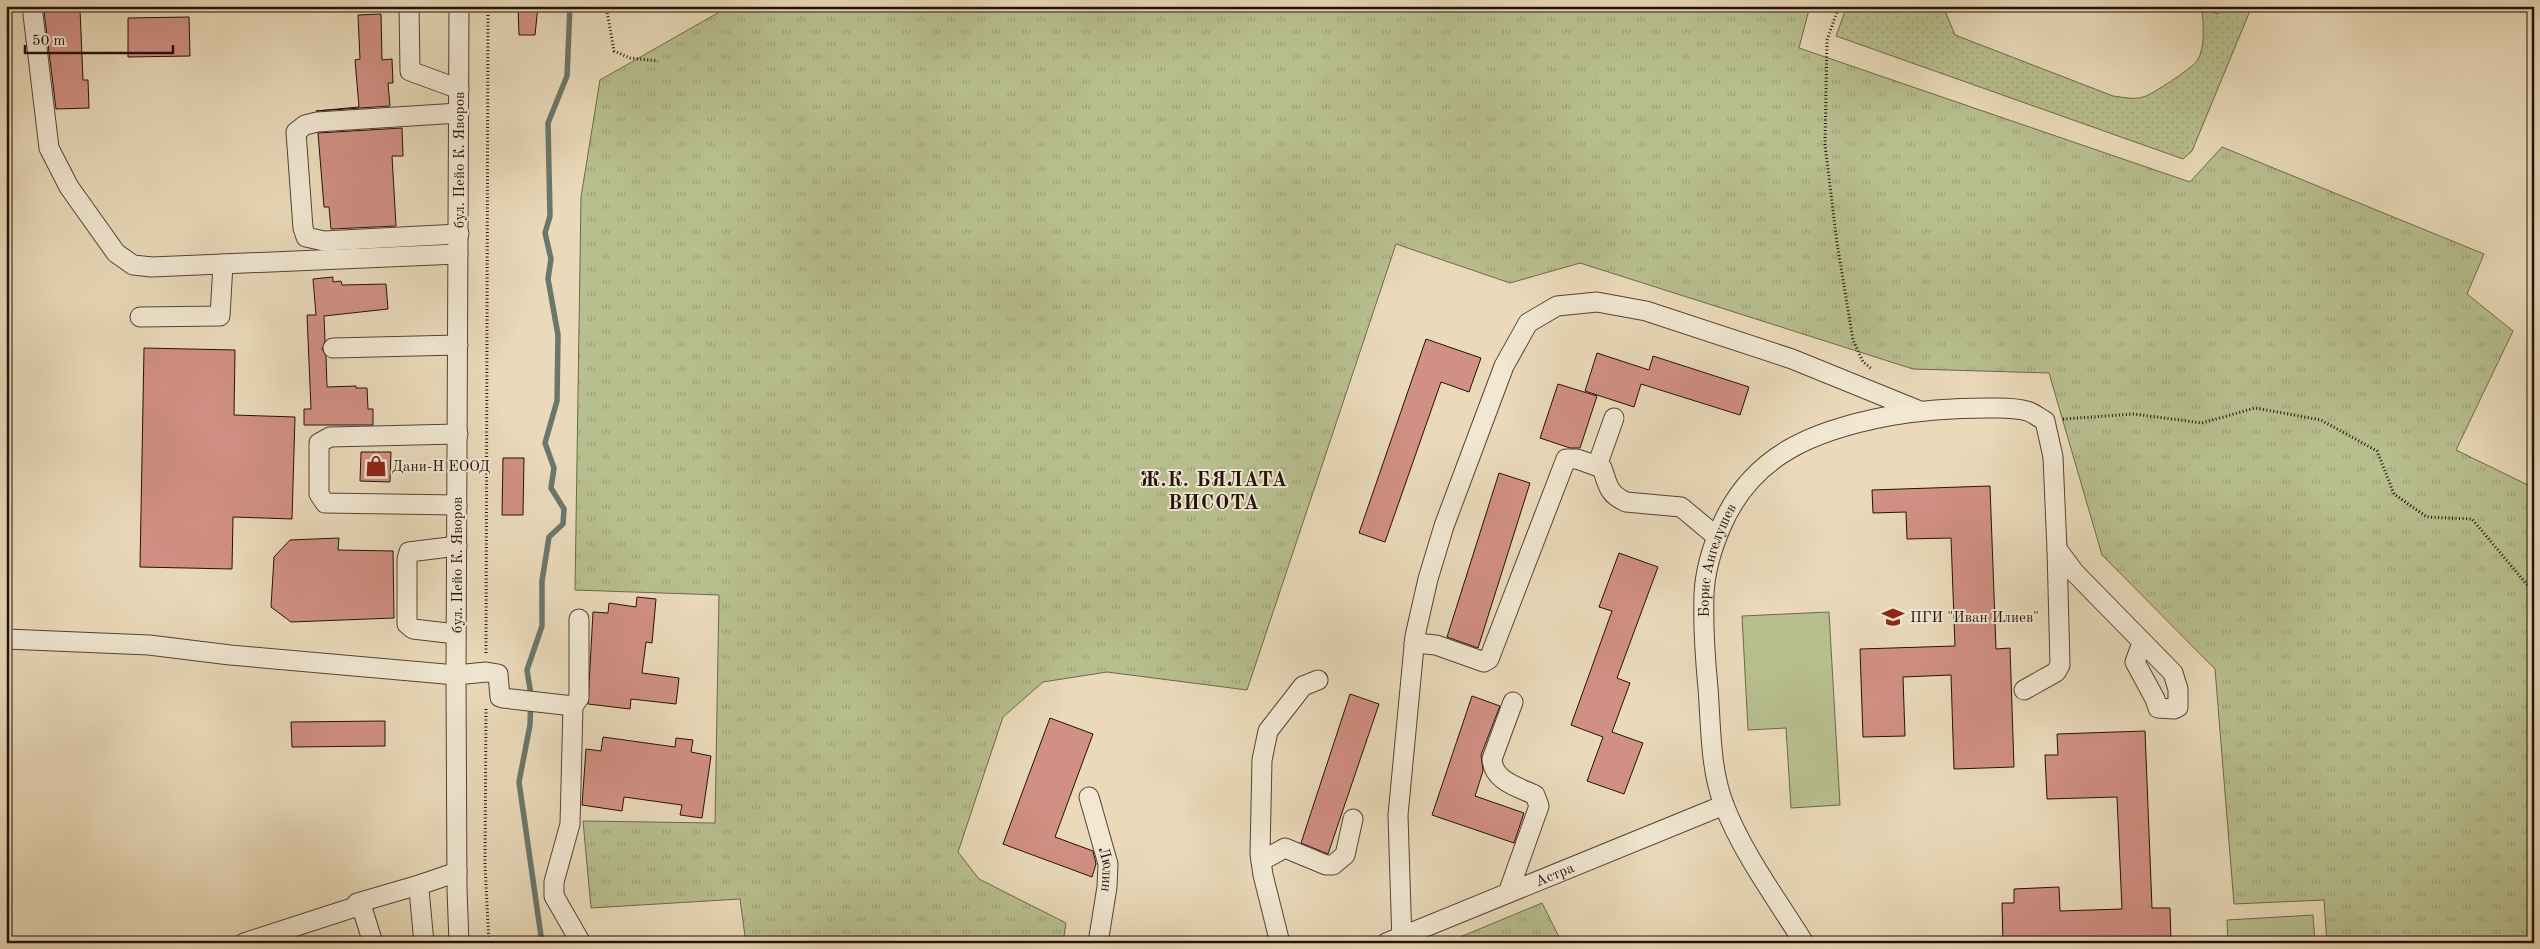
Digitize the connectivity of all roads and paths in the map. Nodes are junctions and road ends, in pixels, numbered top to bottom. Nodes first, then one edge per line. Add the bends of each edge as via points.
1 (32, 6) edge
2 (409, 6) edge
3 (459, 6) edge
4 (488, 6) edge
5 (606, 6) edge
6 (1839, 6) edge
7 (658, 61) dead end
8 (459, 89) junction
9 (459, 113) junction
10 (459, 234) junction
11 (458, 254) junction
12 (223, 264) junction
13 (140, 317) dead end
14 (458, 345) junction
15 (333, 348) dead end
16 (1876, 373) dead end
17 (1920, 411) junction
18 (1614, 418) dead end
19 (2045, 421) junction
20 (458, 434) junction
21 (1597, 466) junction
22 (458, 505) junction
23 (1717, 537) junction
24 (457, 546) junction
25 (2056, 549) junction
26 (2534, 594) edge
27 (579, 619) dead end
28 (456, 634) junction
29 (6, 639) edge
30 (1414, 643) junction
31 (2142, 643) junction
32 (486, 672) junction
33 (456, 675) junction
34 (1318, 680) dead end
35 (2024, 690) dead end
36 (1512, 702) dead end
37 (573, 706) junction
38 (1089, 797) dead end
39 (1724, 805) junction
40 (1353, 819) dead end
41 (1261, 861) junction
42 (457, 872) junction
43 (422, 884) junction
44 (1508, 893) junction
45 (355, 907) junction
46 (1397, 941) edge
47 (244, 943) edge
48 (373, 943) edge
49 (424, 943) edge
50 (459, 943) edge
51 (489, 943) edge
52 (581, 943) edge
53 (1098, 943) edge
54 (1280, 943) edge
55 (1804, 943) edge

1 - 12 street via 49,148 69,187 116,253 133,264 152,267
2 - 8 street via 410,71
3 - 8 street, бул. Пейо К. Яворов
4 - 32 path
5 - 7 path via 614,51 630,58
6 - 16 path via 1826,40 1825,145 1853,340 1863,362
8 - 9 street, бул. Пейо К. Яворов
9 - 10 street, бул. Пейо К. Яворов
9 - 10 street via 317,122 296,132 306,237 324,241
10 - 11 street, бул. Пейо К. Яворов
11 - 12 street
11 - 14 street, бул. Пейо К. Яворов
12 - 13 street via 220,316
14 - 15 street
14 - 20 street, бул. Пейо К. Яворов
17 - 19 street, Борис Ангелушев via 2015,408 2029,411
17 - 23 street, Борис Ангелушев via 1828,431 1776,455 1740,490
17 - 30 street via 1792,359 1646,312 1597,302 1556,306 1528,323 1504,366 1444,526
18 - 21 street
19 - 25 street via 2053,457
19 - 26 path via 2134,414 2202,423 2255,408 2321,420 2378,451 2394,494 2427,517 2472,519
20 - 22 street, бул. Пейо К. Яворов
20 - 22 street via 330,437 319,443 319,494 324,503
21 - 23 street via 1602,468 1607,488 1618,498 1626,502 1681,507
21 - 30 street via 1566,459 1505,621 1486,661
22 - 24 street, бул. Пейо К. Яворов
23 - 39 street, Борис Ангелушев via 1704,592 1704,631 1718,785
24 - 28 street, бул. Пейо К. Яворов
24 - 28 street via 409,552 407,559 407,624 413,629
25 - 31 street
25 - 35 street via 2060,665 2056,672
27 - 37 street via 579,698
28 - 33 street, бул. Пейо К. Яворов
29 - 33 street via 149,645
30 - 46 street via 1398,815
31 - 31 street via 2173,673 2178,689 2178,707 2158,708 2135,662
32 - 33 street
32 - 37 street via 498,674 500,697
32 - 51 path via 485,865
33 - 42 street, бул. Пейо К. Яворов
34 - 41 street via 1303,686 1268,731 1262,760
36 - 44 street via 1492,766 1508,782 1535,796 1539,806
37 - 52 street via 570,824 554,882 554,896
38 - 53 street, Люлин via 1108,864
39 - 44 street, Астра
39 - 55 street, Борис Ангелушев via 1748,852
40 - 41 street via 1345,855 1334,865 1326,865 1285,848
41 - 54 street
42 - 43 street
42 - 50 street, бул. Пейо К. Яворов
43 - 45 street via 357,903
43 - 49 street via 419,890
44 - 46 street, Астра
45 - 47 street
45 - 48 street via 363,911

